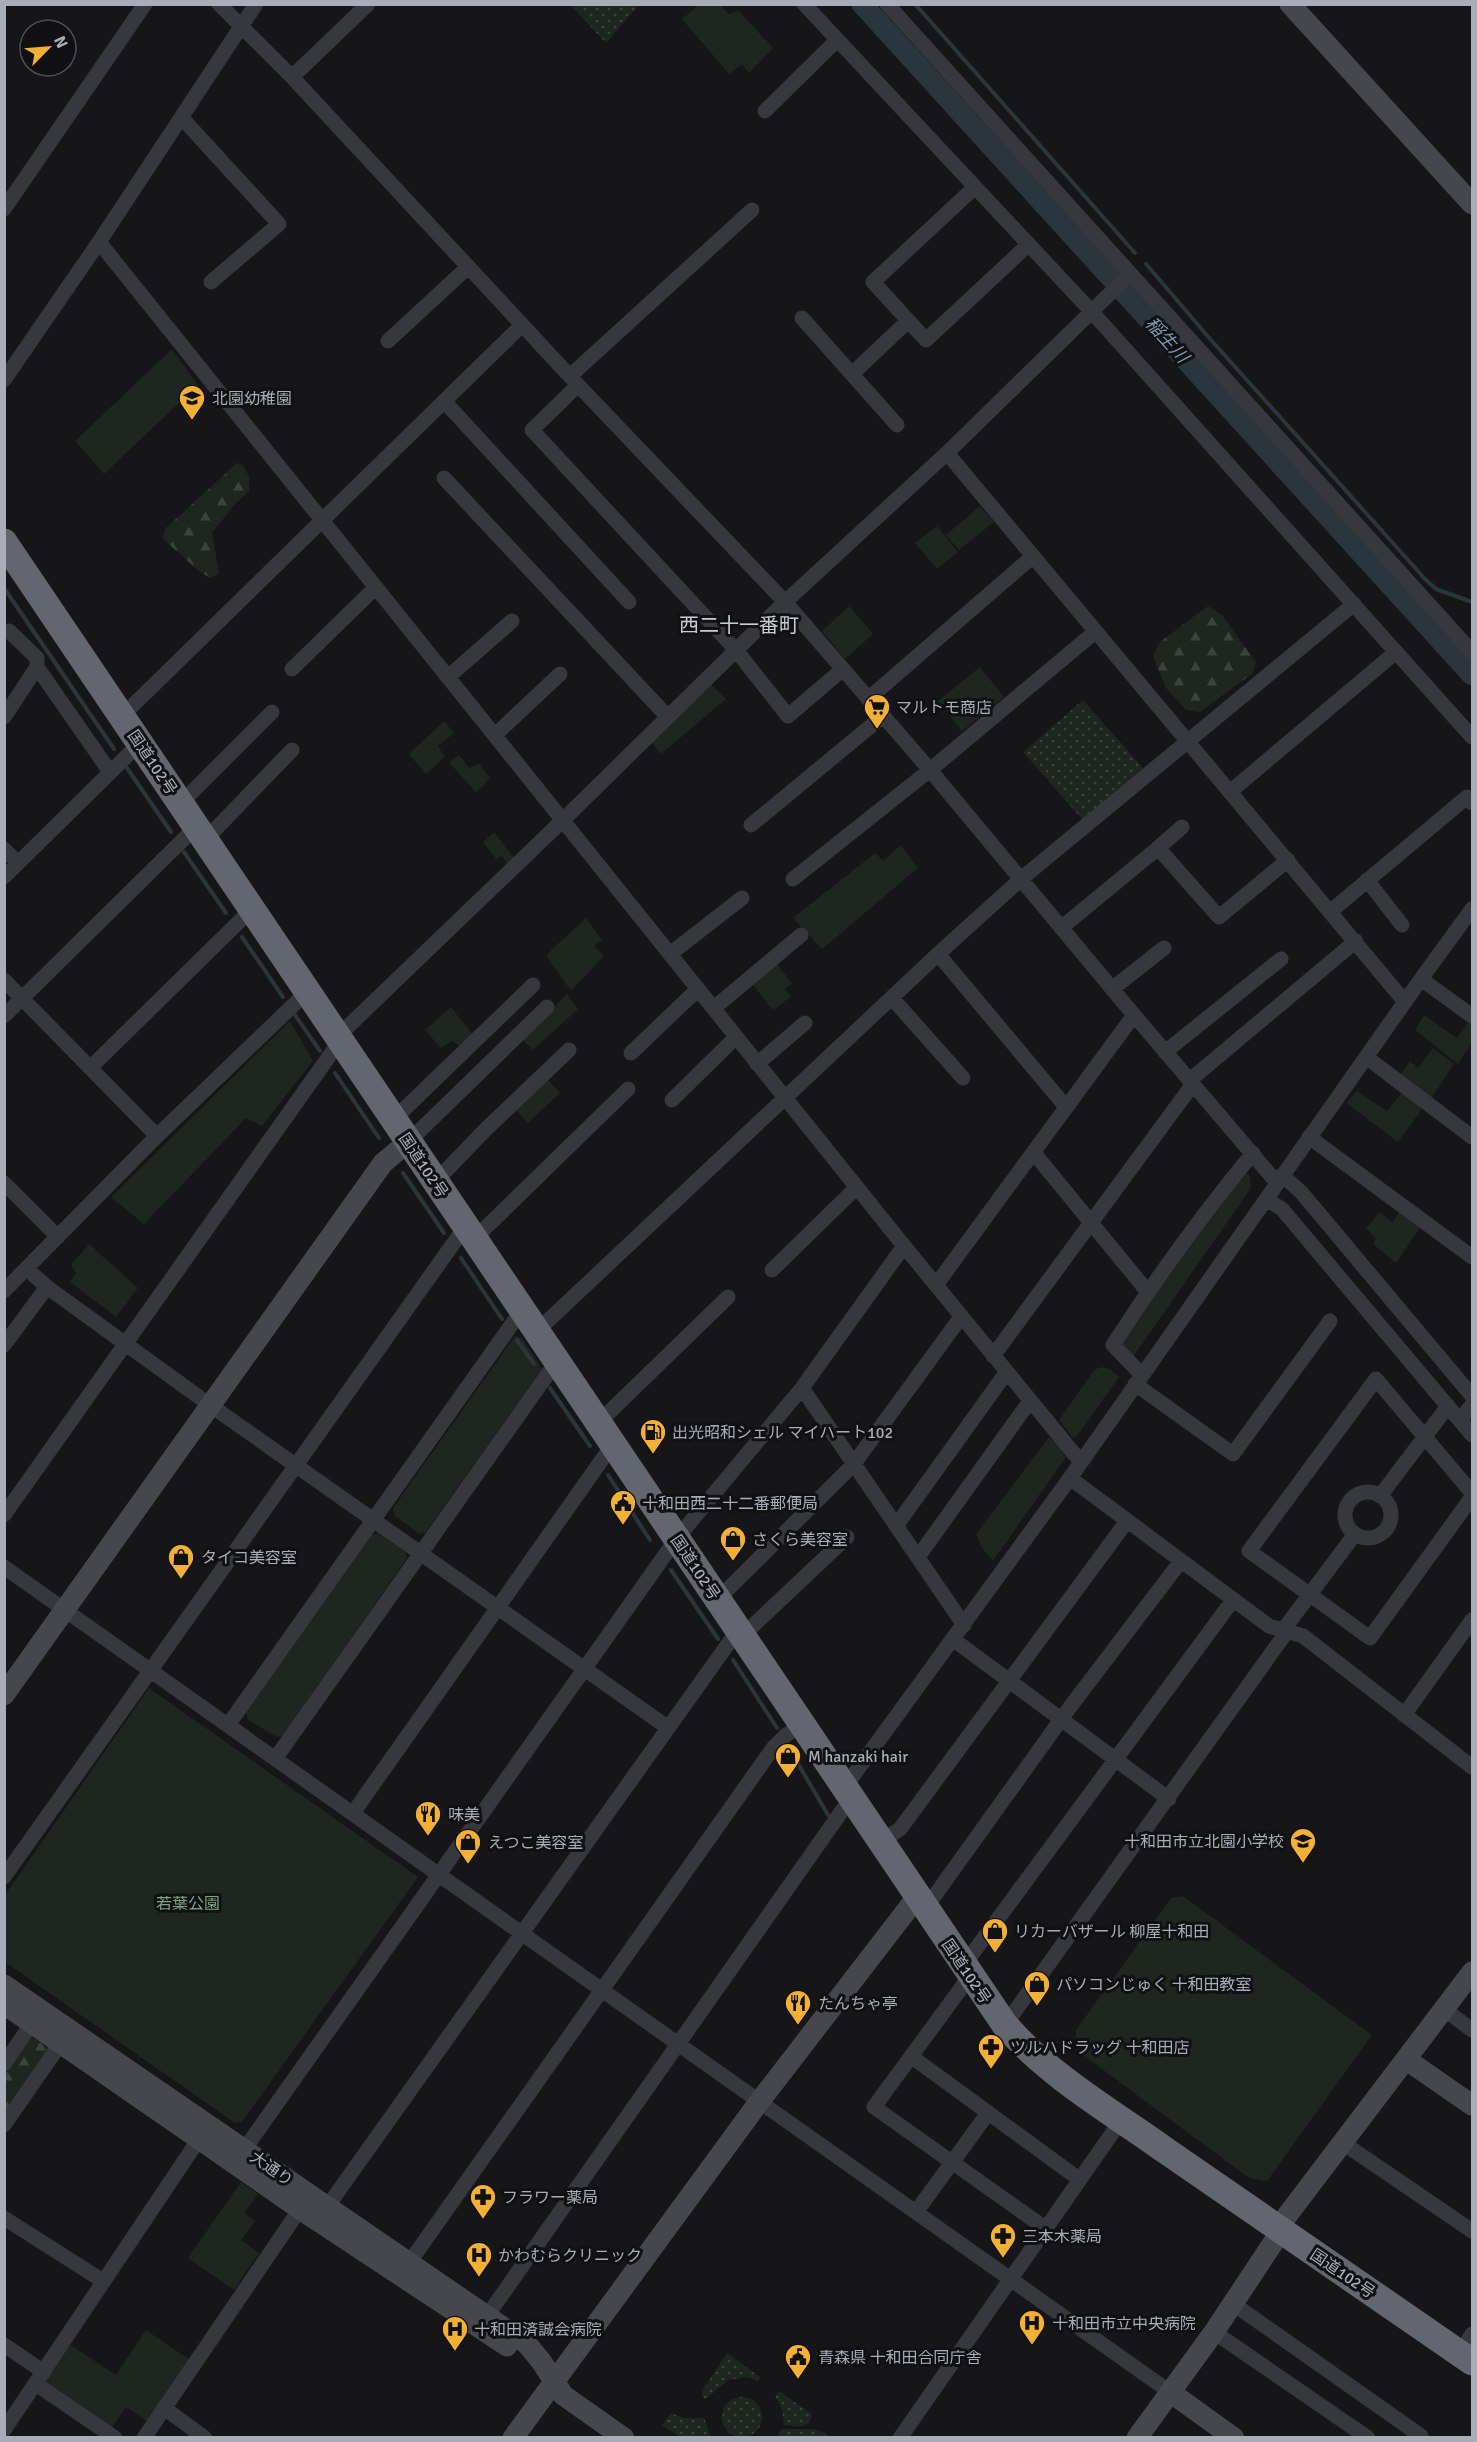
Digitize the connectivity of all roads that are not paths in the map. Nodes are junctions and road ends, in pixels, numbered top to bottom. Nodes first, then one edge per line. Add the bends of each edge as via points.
1 (145, 4) edge
2 (219, 4) edge
3 (255, 4) edge
4 (368, 4) edge
5 (804, 4) edge
6 (887, 4) edge
7 (1290, 4) edge
8 (241, 26) junction
9 (837, 40) junction
10 (292, 77) junction
11 (765, 111) dead end
12 (182, 118) junction
13 (975, 187) junction
14 (1473, 204) edge
15 (4, 209) edge
16 (752, 210) dead end
17 (99, 242) junction
18 (1029, 244) junction
19 (468, 267) junction
20 (1127, 277) junction
21 (211, 282) dead end
22 (1092, 312) junction
23 (802, 318) dead end
24 (908, 321) junction
25 (522, 325) junction
26 (388, 341) dead end
27 (853, 373) junction
28 (4, 380) edge
29 (574, 381) junction
30 (444, 400) junction
31 (897, 425) dead end
32 (947, 453) junction
33 (444, 477) dead end
34 (321, 520) junction
35 (4, 542) edge
36 (1032, 557) junction
37 (375, 588) junction
38 (629, 602) dead end
39 (785, 602) junction
40 (1354, 604) junction
41 (512, 621) dead end
42 (9, 631) dead end
43 (1095, 632) junction
44 (736, 650) junction
45 (1396, 652) junction
46 (1473, 652) edge
47 (38, 667) junction
48 (292, 669) dead end
49 (843, 669) junction
50 (560, 674) dead end
51 (448, 677) junction
52 (868, 699) junction
53 (272, 712) dead end
54 (122, 716) junction
55 (667, 716) junction
56 (883, 716) junction
57 (4, 717) edge
58 (495, 735) junction
59 (1473, 737) edge
60 (1187, 740) junction
61 (140, 742) junction
62 (292, 750) dead end
63 (930, 770) junction
64 (110, 772) junction
65 (1231, 791) junction
66 (1473, 803) edge
67 (181, 804) junction
68 (563, 820) junction
69 (751, 825) dead end
70 (1182, 827) dead end
71 (201, 833) junction
72 (1158, 848) junction
73 (4, 849) edge
74 (1288, 860) junction
75 (18, 863) junction
76 (4, 877) edge
77 (793, 879) dead end
78 (1022, 879) junction
79 (1367, 880) junction
80 (742, 898) dead end
81 (252, 909) junction
82 (1473, 909) edge
83 (1331, 911) junction
84 (1402, 925) dead end
85 (1061, 928) junction
86 (801, 934) dead end
87 (1356, 941) junction
88 (1164, 948) dead end
89 (670, 954) junction
90 (938, 954) junction
91 (1281, 958) dead end
92 (1421, 979) junction
93 (4, 980) edge
94 (532, 985) dead end
95 (698, 989) junction
96 (1112, 989) junction
97 (307, 992) junction
98 (22, 998) junction
99 (892, 998) junction
100 (1405, 1002) junction
101 (547, 1007) dead end
102 (714, 1008) junction
103 (1134, 1015) junction
104 (4, 1016) edge
105 (1473, 1016) edge
106 (805, 1023) dead end
107 (736, 1037) junction
108 (339, 1039) junction
109 (569, 1050) dead end
110 (1166, 1052) junction
111 (631, 1053) dead end
112 (1366, 1057) junction
113 (757, 1064) junction
114 (91, 1068) junction
115 (963, 1078) dead end
116 (1191, 1082) junction
117 (628, 1089) dead end
118 (786, 1098) junction
119 (672, 1100) dead end
120 (1066, 1107) junction
121 (393, 1120) junction
122 (157, 1136) junction
123 (1309, 1137) junction
124 (1473, 1137) edge
125 (408, 1143) junction
126 (1034, 1153) junction
127 (1253, 1153) junction
128 (1280, 1179) junction
129 (4, 1182) edge
130 (435, 1182) junction
131 (857, 1187) junction
132 (1266, 1199) junction
133 (1091, 1222) junction
134 (470, 1233) junction
135 (58, 1237) junction
136 (904, 1246) junction
137 (1473, 1257) edge
138 (27, 1269) junction
139 (772, 1270) dead end
140 (936, 1285) junction
141 (48, 1287) junction
142 (4, 1291) edge
143 (1147, 1291) junction
144 (728, 1297) dead end
145 (961, 1317) junction
146 (530, 1321) junction
147 (1330, 1321) dead end
148 (5, 1343) edge
149 (125, 1343) junction
150 (993, 1356) junction
151 (557, 1361) junction
152 (1006, 1373) junction
153 (1138, 1379) junction
154 (802, 1388) junction
155 (1473, 1396) edge
156 (1030, 1401) junction
157 (210, 1405) junction
158 (1473, 1405) edge
159 (1448, 1406) junction
160 (1460, 1420) junction
161 (605, 1434) junction
162 (1473, 1435) edge
163 (1426, 1437) junction
164 (1080, 1461) junction
165 (297, 1464) junction
166 (853, 1465) junction
167 (1070, 1478) junction
168 (1473, 1495) edge
169 (1380, 1496) junction
170 (4, 1515) edge
171 (374, 1521) junction
172 (1127, 1521) junction
173 (896, 1526) junction
174 (1355, 1534) junction
175 (847, 1537) dead end
176 (677, 1538) junction
177 (420, 1552) junction
178 (918, 1557) junction
179 (1181, 1561) junction
180 (4, 1567) edge
181 (1309, 1594) junction
182 (718, 1599) junction
183 (1233, 1600) junction
184 (499, 1608) junction
185 (64, 1610) junction
186 (1473, 1620) edge
187 (964, 1624) junction
188 (1286, 1630) junction
189 (740, 1633) junction
190 (954, 1640) junction
191 (583, 1668) junction
192 (151, 1671) junction
193 (1008, 1681) junction
194 (4, 1695) edge
195 (1404, 1715) junction
196 (1061, 1719) junction
197 (228, 1725) junction
198 (802, 1725) junction
199 (667, 1727) junction
200 (275, 1759) junction
201 (1116, 1759) junction
202 (1470, 1760) edge
203 (848, 1793) junction
204 (1169, 1798) junction
205 (353, 1814) junction
206 (880, 1842) junction
207 (438, 1874) junction
208 (4, 1877) edge
209 (920, 1902) junction
210 (522, 1934) junction
211 (967, 1971) junction
212 (1473, 1972) edge
213 (4, 1985) edge
214 (601, 1989) junction
215 (4, 2004) edge
216 (1444, 2009) junction
217 (32, 2024) junction
218 (1005, 2025) junction
219 (1473, 2030) edge
220 (61, 2043) junction
221 (679, 2044) junction
222 (912, 2058) junction
223 (1407, 2060) junction
224 (4, 2064) edge
225 (759, 2102) junction
226 (1473, 2105) edge
227 (988, 2113) junction
228 (1122, 2120) junction
229 (4, 2125) edge
230 (199, 2139) junction
231 (1343, 2143) junction
232 (240, 2155) junction
233 (952, 2162) junction
234 (1079, 2179) junction
235 (327, 2207) junction
236 (300, 2209) junction
237 (916, 2212) junction
238 (4, 2218) edge
239 (1045, 2228) junction
240 (1280, 2231) junction
241 (1473, 2231) edge
242 (409, 2263) junction
243 (1009, 2279) junction
244 (103, 2281) junction
245 (1233, 2302) junction
246 (487, 2316) junction
247 (1214, 2332) junction
248 (4, 2345) edge
249 (1468, 2350) edge
250 (535, 2356) junction
251 (40, 2378) junction
252 (554, 2380) junction
253 (1170, 2392) junction
254 (164, 2408) junction
255 (7, 2423) edge
256 (115, 2438) edge
257 (144, 2438) edge
258 (205, 2438) edge
259 (513, 2438) edge
260 (624, 2438) edge
261 (900, 2438) edge
262 (1137, 2438) edge
263 (1234, 2438) edge
264 (1368, 2438) edge
265 (1420, 2438) edge

1 - 15 street
2 - 8 street
3 - 8 street
4 - 10 street
5 - 9 street
6 - 20 street
7 - 14 street
8 - 10 street
8 - 12 street
9 - 11 street
9 - 13 street
10 - 19 street
12 - 17 street
12 - 21 street via 279,224
13 - 18 street
13 - 24 street via 873,282
16 - 29 street
17 - 28 street
17 - 34 street
18 - 22 street
18 - 24 street via 926,340
19 - 25 street
19 - 26 street
20 - 22 street
20 - 46 street
22 - 32 street
22 - 40 street
23 - 27 street
24 - 27 street
25 - 29 street
25 - 30 street
27 - 31 street
29 - 39 street
29 - 44 street via 532,430
30 - 34 street
30 - 38 street
32 - 36 street
32 - 39 street
33 - 55 street
34 - 37 street
34 - 54 street
35 - 54 highway, 国道102号
36 - 43 street
36 - 52 street
37 - 48 street
37 - 51 street
39 - 44 street
39 - 49 street
40 - 45 street
40 - 60 street
41 - 51 street
42 - 47 street via 37,658
43 - 60 street
43 - 63 street
44 - 49 street via 788,716
44 - 55 street
45 - 59 street
45 - 65 street
47 - 57 street
47 - 64 street
49 - 52 street
50 - 58 street
51 - 58 street
52 - 56 street
53 - 67 street
54 - 61 highway, 国道102号
55 - 68 street
56 - 63 street
56 - 69 street
58 - 68 street
60 - 65 street
60 - 78 street
61 - 64 street
61 - 67 highway, 国道102号
62 - 71 street
63 - 77 street
63 - 78 street
64 - 75 street
65 - 74 street
66 - 79 street via 1467,797
67 - 71 highway, 国道102号
68 - 89 street
68 - 108 street
70 - 72 street
71 - 81 highway, 国道102号
71 - 98 street
72 - 74 street via 1219,917
72 - 85 street
73 - 75 street
74 - 83 street
75 - 76 street
78 - 85 street
78 - 90 street
79 - 83 street
79 - 84 street
80 - 89 street
81 - 97 highway, 国道102号
81 - 114 street
82 - 92 street
83 - 87 street
85 - 96 street
86 - 102 street
87 - 100 street
87 - 116 street
88 - 96 street
89 - 95 street
90 - 99 street
90 - 120 street
91 - 110 street
92 - 100 street
92 - 105 street
93 - 98 street
94 - 121 street
95 - 102 street
95 - 111 street
96 - 103 street
97 - 108 highway, 国道102号
97 - 122 street
98 - 104 street
98 - 114 street
99 - 115 street
99 - 118 street
100 - 112 street
101 - 125 street
102 - 107 street
103 - 110 street
103 - 120 street
106 - 113 street
107 - 113 street
107 - 119 street
108 - 121 highway, 国道102号
108 - 149 street
109 - 130 street
110 - 116 street
112 - 123 street
112 - 124 street
113 - 118 street
114 - 122 street
116 - 127 street
116 - 133 street
117 - 134 street
118 - 131 street
118 - 146 street
120 - 126 street
121 - 125 highway, 国道102号
122 - 135 street
123 - 128 street
123 - 137 street
125 - 130 highway, 国道102号
125 - 157 street via 383,1163
126 - 133 street
126 - 140 street
127 - 128 street
127 - 143 street
128 - 132 street
128 - 155 street via 1301,1192
129 - 135 street
130 - 134 highway, 国道102号
131 - 136 street
131 - 139 street
132 - 153 street
132 - 159 street via 1282,1209
133 - 143 street
133 - 150 street
134 - 146 highway, 国道102号
134 - 165 street
135 - 138 street
136 - 140 street
136 - 154 street
138 - 141 street
138 - 142 street
140 - 145 street
141 - 148 street
141 - 149 street
143 - 153 street via 1113,1345
144 - 161 street
145 - 150 street
145 - 166 street
146 - 151 highway, 国道102号
146 - 171 street
147 - 153 street via 1233,1454
149 - 157 street
149 - 170 street
150 - 152 street
151 - 161 highway, 国道102号
151 - 177 street
152 - 156 street
152 - 173 street
153 - 164 street
154 - 166 street
154 - 176 street
156 - 164 street
156 - 178 street
157 - 165 street
157 - 185 street
158 - 160 street
159 - 160 street
159 - 163 street
160 - 162 street
161 - 176 highway, 国道102号
161 - 184 street
163 - 168 street
163 - 169 street
163 - 181 street via 1376,1379 1249,1551
164 - 167 street
165 - 171 street
165 - 192 street
166 - 173 street
166 - 182 street
167 - 172 street
167 - 187 street
168 - 181 street via 1370,1638
169 - 174 street via 1389,1508 1388,1524 1378,1535
169 - 174 street via 1366,1492 1348,1502 1346,1523
171 - 177 street
171 - 197 street
172 - 179 street
172 - 193 street
173 - 178 street
174 - 181 street
175 - 189 street
176 - 182 highway, 国道102号
176 - 191 street
177 - 184 street
177 - 200 street
178 - 187 street
179 - 183 street
179 - 196 street
180 - 185 street
181 - 188 street
182 - 189 highway, 国道102号
183 - 188 street via 1269,1626
183 - 201 street
184 - 191 street
184 - 205 street
185 - 192 street
185 - 194 street
186 - 195 street
187 - 190 street
188 - 195 street via 1303,1636
188 - 204 street
189 - 198 highway, 国道102号
189 - 199 street
190 - 193 street
190 - 203 street
191 - 199 street
191 - 207 street
192 - 197 street
192 - 208 street
193 - 196 street
193 - 206 street via 900,1829
195 - 202 street
196 - 201 street
196 - 209 street via 933,1898
197 - 200 street
198 - 203 highway, 国道102号
198 - 214 street via 773,1748
199 - 210 street
200 - 205 street
201 - 204 street
201 - 211 street
203 - 206 highway, 国道102号
203 - 221 street
204 - 218 street
205 - 207 street
206 - 209 highway, 国道102号
207 - 210 street
207 - 232 street
209 - 211 highway, 国道102号
209 - 225 street
210 - 214 street
210 - 235 street
211 - 218 highway, 国道102号
211 - 222 street
212 - 216 street
213 - 232 street, 大通り
214 - 221 street
214 - 242 street
215 - 217 street, 大通り
216 - 219 street
216 - 223 street
217 - 220 street, 大通り
217 - 224 street
218 - 228 highway, 国道102号 via 1038,2058
220 - 229 street
220 - 230 street, 大通り
221 - 225 street
221 - 246 street
222 - 227 street
222 - 233 street via 874,2106
223 - 226 street
223 - 231 street
225 - 237 street
225 - 252 street
227 - 233 street
227 - 234 street
228 - 234 street
228 - 240 highway, 国道102号
230 - 232 street, 大通り
230 - 244 street
231 - 240 street via 1286,2217
231 - 241 street
232 - 235 street, 大通り
232 - 236 street, 大通り
233 - 237 street
233 - 239 street
234 - 239 street
235 - 242 street, 大通り
236 - 250 street, 大通り via 487,2333 521,2354
236 - 254 street
237 - 243 street
238 - 244 street
239 - 243 street
240 - 245 street
240 - 249 highway, 国道102号
242 - 246 street, 大通り
243 - 253 street
243 - 261 street
244 - 251 street
245 - 247 street
245 - 265 street
246 - 250 street, 大通り via 526,2343
247 - 253 street
247 - 264 street
248 - 251 street
250 - 252 street, 大通り
251 - 255 street
251 - 256 street
252 - 259 street
252 - 260 street, 大通り via 563,2395
253 - 262 street
253 - 263 street
254 - 257 street
254 - 258 street

